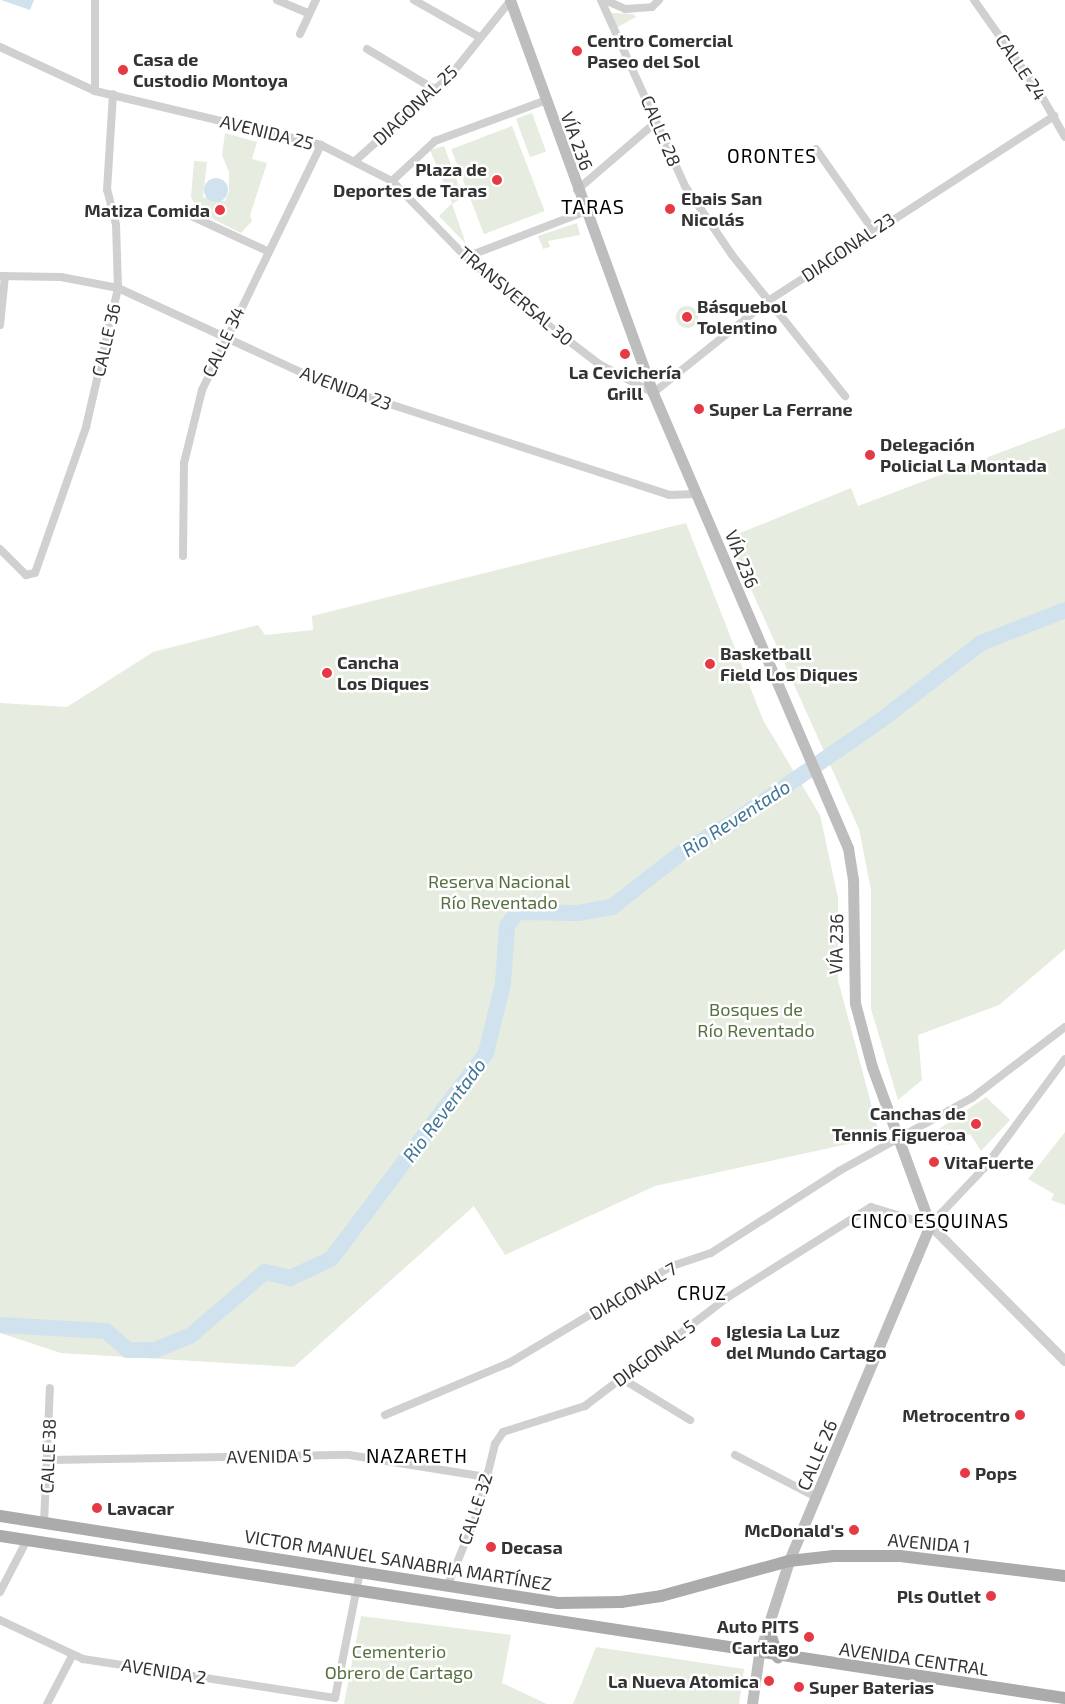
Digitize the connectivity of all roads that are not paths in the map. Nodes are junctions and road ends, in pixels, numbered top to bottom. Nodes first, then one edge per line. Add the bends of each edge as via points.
1 (95, 0) edge
2 (278, 0) edge
3 (316, 0) edge
4 (414, 0) edge
5 (510, 0) edge
6 (603, 0) edge
7 (659, 0) edge
8 (974, 0) edge
9 (308, 13) junction
10 (300, 34) dead end
11 (479, 37) junction
12 (1, 47) edge
13 (366, 49) dead end
14 (434, 89) junction
15 (95, 91) junction
16 (113, 94) junction
17 (544, 101) junction
18 (1054, 116) junction
19 (656, 122) junction
20 (1065, 137) edge
21 (321, 145) junction
22 (816, 149) dead end
23 (355, 161) junction
24 (392, 181) junction
25 (577, 190) junction
26 (584, 212) junction
27 (187, 214) dead end
28 (873, 230) junction
29 (267, 252) junction
30 (466, 257) junction
31 (2, 276) edge
32 (118, 288) junction
33 (768, 301) junction
34 (0, 325) edge
35 (224, 336) junction
36 (653, 393) junction
37 (845, 396) dead end
38 (696, 494) junction
39 (0, 549) edge
40 (183, 556) dead end
41 (1065, 1027) edge
42 (1065, 1059) edge
43 (899, 1138) junction
44 (930, 1225) junction
45 (1065, 1361) edge
46 (621, 1378) junction
47 (50, 1388) dead end
48 (384, 1414) dead end
49 (690, 1420) dead end
50 (503, 1432) joint
51 (735, 1455) dead end
52 (49, 1460) junction
53 (486, 1477) junction
54 (818, 1498) junction
55 (0, 1516) edge
56 (44, 1523) junction
57 (0, 1536) edge
58 (27, 1540) junction
59 (788, 1561) junction
60 (343, 1569) junction
61 (360, 1572) junction
62 (1065, 1576) edge
63 (447, 1587) junction
64 (339, 1589) junction
65 (0, 1592) edge
66 (357, 1592) junction
67 (0, 1620) edge
68 (768, 1626) junction
69 (759, 1654) junction
70 (72, 1656) junction
71 (778, 1656) junction
72 (1065, 1698) edge
73 (46, 1704) edge
74 (752, 1704) edge

1 - 15 street
2 - 9 street
3 - 9 street
4 - 11 street
5 - 11 street, DIAGONAL 25
5 - 17 main road, VÍA 236
6 - 7 street via 625,9 652,7
6 - 19 street, CALLE 28
8 - 18 street, CALLE 24
9 - 10 street
11 - 14 street, DIAGONAL 25 via 450,76
12 - 15 street, AVENIDA 25
13 - 14 street
14 - 23 street, DIAGONAL 25
15 - 16 street, AVENIDA 25
16 - 21 street, AVENIDA 25
16 - 32 street, CALLE 36 via 107,190 116,225
17 - 24 street via 435,141
17 - 25 main road, VÍA 236
18 - 20 street, CALLE 24
18 - 28 street, DIAGONAL 23
19 - 25 street
19 - 33 street, CALLE 28 via 685,186
21 - 23 street, AVENIDA 25
21 - 29 street, CALLE 34
22 - 28 street
23 - 24 street, AVENIDA 25
24 - 30 street, TRANSVERSAL 30
25 - 26 main road, VÍA 236
26 - 30 street
26 - 36 main road, VÍA 236
27 - 29 street
28 - 33 street, DIAGONAL 23
29 - 35 street, CALLE 34
30 - 36 street, TRANSVERSAL 30 via 599,364
31 - 32 street, AVENIDA 23 via 61,277
31 - 34 street
32 - 35 street, AVENIDA 23
32 - 39 street, CALLE 36 via 86,427 35,573 30,576 14,567
33 - 36 street, DIAGONAL 23
33 - 37 street, CALLE 28
35 - 38 street, AVENIDA 23 via 325,383 669,495
35 - 40 street, CALLE 34 via 202,390 184,463
36 - 38 main road, VÍA 236
38 - 43 main road, VÍA 236 via 848,848 853,879 855,1003 872,1067
41 - 43 street, DIAGONAL 7 via 1004,1077
42 - 44 street via 984,1167
43 - 44 main road, VÍA 236
43 - 48 street, DIAGONAL 7 via 710,1253 672,1266 509,1363
44 - 45 street
44 - 46 street, DIAGONAL 5 via 871,1207 728,1297
44 - 54 main road, CALLE 26
46 - 49 street
46 - 50 street, DIAGONAL 5 via 576,1411
47 - 52 street, CALLE 38
50 - 53 street, CALLE 32
51 - 54 street
52 - 53 street, AVENIDA 5 via 349,1455
52 - 56 street, CALLE 38
53 - 63 street, CALLE 32 via 479,1509
54 - 59 main road, CALLE 26
55 - 56 main road, VICTOR MANUEL SANABRIA MARTÍNEZ
56 - 60 main road, VICTOR MANUEL SANABRIA MARTÍNEZ
57 - 58 main road
58 - 64 main road
58 - 65 street
59 - 62 main road, AVENIDA 1 via 900,1556
59 - 63 main road, VICTOR MANUEL SANABRIA MARTÍNEZ via 621,1602 537,1602
59 - 68 main road, CALLE 26
60 - 61 main road, VICTOR MANUEL SANABRIA MARTÍNEZ
60 - 64 main road
61 - 63 main road, VICTOR MANUEL SANABRIA MARTÍNEZ
61 - 66 street
64 - 66 main road
66 - 69 main road
66 - 70 street, AVENIDA 2 via 335,1698
67 - 70 street, AVENIDA 2
68 - 69 main road, CALLE 26
68 - 71 main road
69 - 71 main road, AVENIDA CENTRAL
69 - 74 main road, CALLE 26
70 - 73 street
71 - 72 main road, AVENIDA CENTRAL

